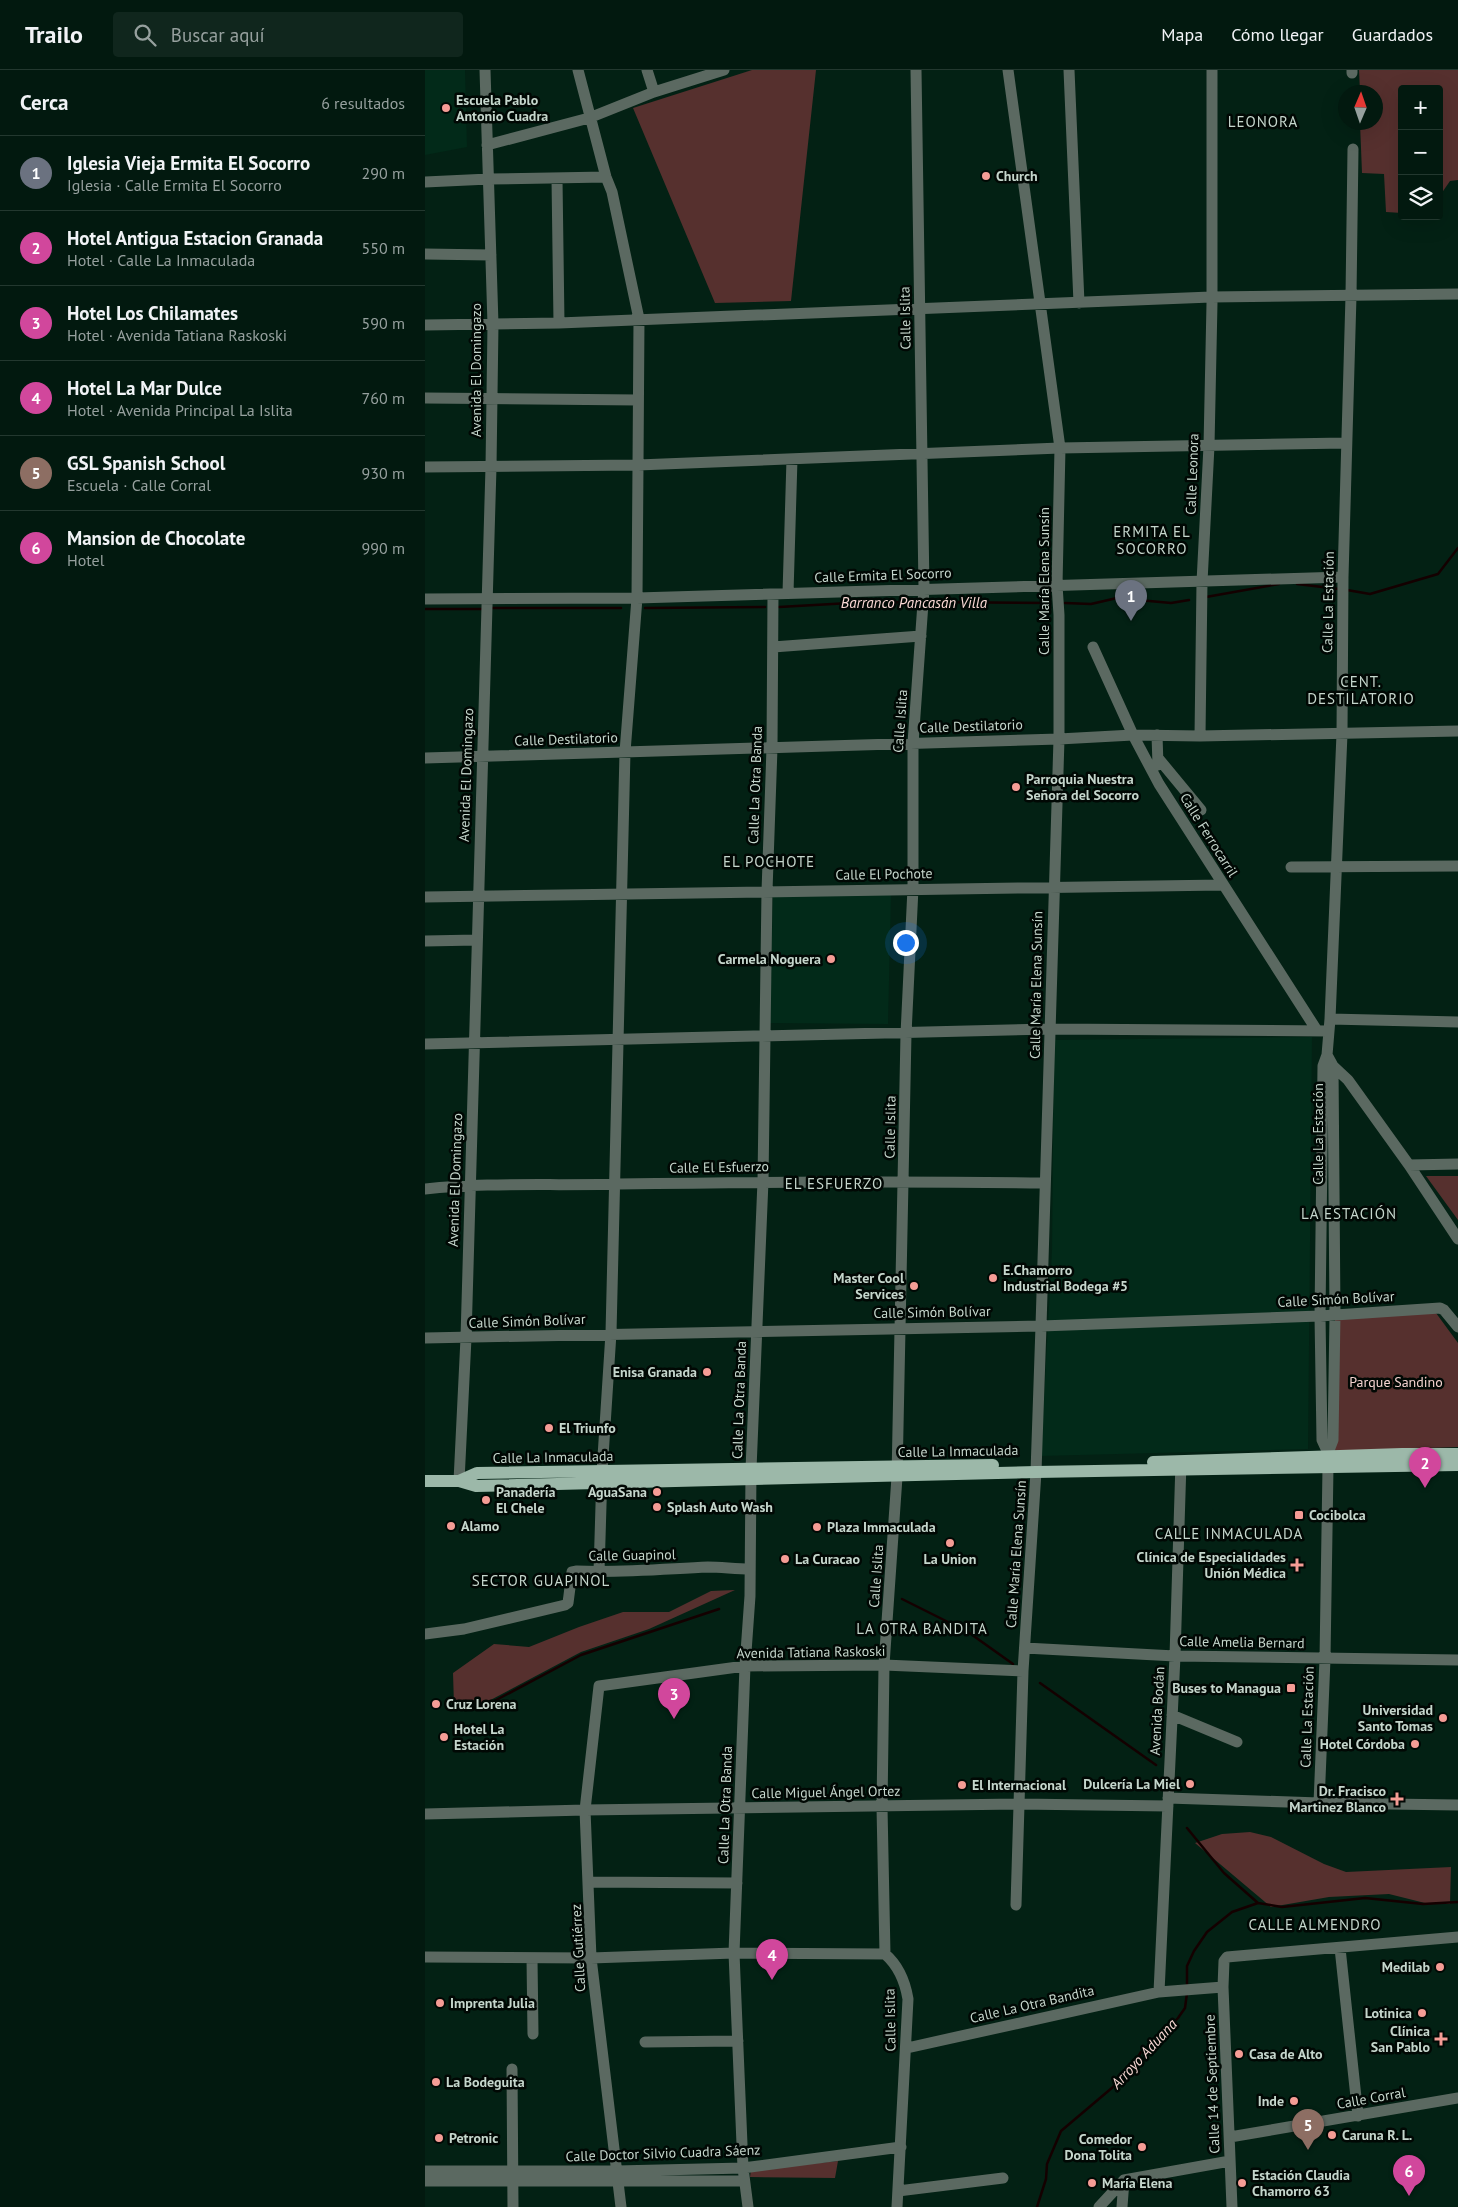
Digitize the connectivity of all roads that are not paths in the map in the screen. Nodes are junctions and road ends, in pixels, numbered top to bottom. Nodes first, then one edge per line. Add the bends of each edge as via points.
1 (485, 70) edge
2 (577, 70) edge
3 (647, 70) edge
4 (724, 70) edge
5 (916, 70) edge
6 (1008, 70) edge
7 (1069, 70) edge
8 (1212, 70) edge
9 (654, 92) junction
10 (589, 118) junction
11 (487, 144) junction
12 (1353, 149) dead end
13 (606, 177) junction
14 (489, 178) junction
15 (557, 179) junction
16 (425, 182) edge
17 (425, 254) edge
18 (491, 256) junction
19 (1458, 294) edge
20 (1351, 296) junction
21 (1211, 300) junction
22 (1079, 303) junction
23 (1041, 305) junction
24 (920, 308) junction
25 (639, 319) junction
26 (559, 323) junction
27 (493, 324) junction
28 (425, 325) edge
29 (425, 398) edge
30 (492, 398) junction
31 (639, 400) junction
32 (1345, 443) junction
33 (1209, 446) junction
34 (1060, 448) junction
35 (921, 454) junction
36 (791, 459) junction
37 (638, 465) junction
38 (425, 467) edge
39 (491, 467) junction
40 (1343, 578) junction
41 (1203, 582) junction
42 (1057, 585) junction
43 (788, 593) junction
44 (773, 594) junction
45 (637, 598) junction
46 (924, 598) junction
47 (425, 599) edge
48 (486, 601) junction
49 (921, 636) junction
50 (773, 647) junction
51 (1093, 648) dead end
52 (1458, 731) edge
53 (1342, 734) junction
54 (1133, 735) junction
55 (1157, 735) junction
56 (1200, 736) junction
57 (1059, 739) junction
58 (913, 743) junction
59 (773, 748) junction
60 (625, 752) junction
61 (481, 757) junction
62 (425, 758) edge
63 (1158, 758) junction
64 (1159, 784) junction
65 (1201, 810) dead end
66 (1335, 866) junction
67 (1458, 866) edge
68 (1291, 867) dead end
69 (1223, 885) junction
70 (913, 888) junction
71 (1053, 889) junction
72 (767, 891) junction
73 (622, 893) junction
74 (425, 897) edge
75 (478, 898) junction
76 (477, 940) junction
77 (425, 941) edge
78 (1458, 1022) edge
79 (1330, 1025) junction
80 (1050, 1029) junction
81 (1316, 1029) junction
82 (906, 1034) junction
83 (766, 1038) junction
84 (619, 1039) junction
85 (425, 1044) edge
86 (474, 1044) junction
87 (1328, 1063) junction
88 (1458, 1164) edge
89 (1321, 1165) junction
90 (1409, 1165) junction
91 (1333, 1166) junction
92 (763, 1181) junction
93 (905, 1181) junction
94 (1045, 1182) junction
95 (470, 1184) junction
96 (615, 1184) junction
97 (425, 1189) edge
98 (1458, 1238) edge
99 (1334, 1242) junction
100 (1321, 1244) junction
101 (1335, 1315) junction
102 (1320, 1316) junction
103 (1041, 1326) junction
104 (1458, 1327) edge
105 (901, 1328) junction
106 (757, 1330) junction
107 (611, 1333) junction
108 (425, 1338) edge
109 (466, 1338) junction
110 (1458, 1454) edge
111 (1328, 1458) junction
112 (1402, 1459) junction
113 (1458, 1465) edge
114 (1180, 1466) junction
115 (1037, 1468) junction
116 (898, 1472) junction
117 (752, 1475) junction
118 (602, 1477) junction
119 (459, 1480) junction
120 (425, 1481) edge
121 (750, 1569) junction
122 (599, 1572) junction
123 (425, 1634) edge
124 (1025, 1648) junction
125 (1175, 1656) junction
126 (1325, 1659) junction
127 (1458, 1660) edge
128 (884, 1665) junction
129 (745, 1666) junction
130 (1023, 1671) junction
131 (599, 1686) joint
132 (1172, 1715) junction
133 (1237, 1742) dead end
134 (1168, 1802) junction
135 (1319, 1803) junction
136 (1019, 1804) junction
137 (1458, 1805) edge
138 (882, 1807) junction
139 (739, 1809) junction
140 (585, 1810) junction
141 (425, 1814) edge
142 (589, 1882) junction
143 (737, 1883) junction
144 (1016, 1905) dead end
145 (1458, 1937) edge
146 (1340, 1948) junction
147 (734, 1953) junction
148 (885, 1954) junction
149 (425, 1957) edge
150 (532, 1958) junction
151 (591, 1958) junction
152 (1223, 1987) junction
153 (1162, 1991) junction
154 (533, 2034) dead end
155 (738, 2041) junction
156 (645, 2042) dead end
157 (907, 2048) junction
158 (512, 2069) dead end
159 (1458, 2098) edge
160 (1358, 2116) junction
161 (1230, 2137) junction
162 (901, 2147) junction
163 (1230, 2161) junction
164 (743, 2168) junction
165 (425, 2171) edge
166 (513, 2176) junction
167 (617, 2176) junction
168 (1003, 2178) dead end
169 (1123, 2180) junction
170 (425, 2181) edge
171 (745, 2182) junction
172 (898, 2191) junction
173 (513, 2207) edge
174 (621, 2207) edge
175 (748, 2207) edge
176 (897, 2207) edge
177 (1099, 2207) edge
178 (1122, 2207) edge
179 (1232, 2207) edge

1 - 11 street, Avenida El Domingazo
2 - 10 street
3 - 9 street
4 - 9 street
5 - 24 street, Calle Islita
6 - 23 street, Calle María Elena Sunsín
7 - 22 street
8 - 21 street, Calle Leonora
9 - 10 street
10 - 11 street
10 - 13 street
11 - 14 street, Avenida El Domingazo
12 - 20 street, Calle La Estación
13 - 15 street
13 - 25 street
14 - 15 street
14 - 16 street
14 - 18 street, Avenida El Domingazo
15 - 26 street
17 - 18 street
18 - 27 street, Avenida El Domingazo
19 - 20 street
20 - 21 street
20 - 32 street, Calle La Estación
21 - 22 street
21 - 33 street, Calle Leonora
22 - 23 street
23 - 24 street
23 - 34 street, Calle María Elena Sunsín
24 - 25 street
24 - 35 street, Calle Islita
25 - 26 street
25 - 31 street
26 - 27 street
27 - 28 street
27 - 30 street, Avenida El Domingazo
29 - 30 street
30 - 31 street
30 - 39 street, Avenida El Domingazo
31 - 37 street
32 - 33 street
32 - 40 street, Calle La Estación
33 - 34 street
33 - 41 street, Calle Leonora
34 - 35 street
34 - 42 street, Calle María Elena Sunsín
35 - 36 street
35 - 46 street, Calle Islita
36 - 37 street
36 - 43 street
37 - 39 street
37 - 45 street
38 - 39 street
39 - 48 street, Avenida El Domingazo
40 - 41 street, Calle Ermita El Socorro
40 - 53 street, Calle La Estación
41 - 42 street, Calle Ermita El Socorro
41 - 56 street, Calle Leonora
42 - 46 street, Calle Ermita El Socorro
42 - 57 street, Calle María Elena Sunsín
43 - 44 street, Calle Ermita El Socorro
43 - 46 street, Calle Ermita El Socorro
44 - 45 street, Calle Ermita El Socorro
44 - 50 street, Calle La Otra Banda
45 - 48 street, Calle Ermita El Socorro
45 - 60 street
46 - 49 street, Calle Islita
47 - 48 street, Calle Ermita El Socorro
48 - 61 street, Avenida El Domingazo
49 - 50 street
49 - 58 street, Calle Islita
50 - 59 street, Calle La Otra Banda
51 - 54 street, Calle Ferrocarril
52 - 53 street, Calle Destilatorio
53 - 56 street, Calle Destilatorio
53 - 66 street, Calle La Estación
54 - 55 street, Calle Destilatorio
54 - 57 street, Calle Destilatorio
54 - 64 street, Calle Ferrocarril
55 - 56 street, Calle Destilatorio
55 - 63 street
57 - 58 street, Calle Destilatorio
57 - 71 street, Calle María Elena Sunsín
58 - 59 street, Calle Destilatorio
58 - 70 street, Calle Islita
59 - 60 street, Calle Destilatorio
59 - 72 street, Calle La Otra Banda
60 - 61 street, Calle Destilatorio
60 - 73 street
61 - 62 street, Calle Destilatorio
61 - 75 street, Avenida El Domingazo
63 - 64 street
63 - 65 street
64 - 69 street, Calle Ferrocarril
66 - 67 street
66 - 68 street
66 - 79 street, Calle La Estación
69 - 71 street, Calle El Pochote
69 - 81 street, Calle Ferrocarril
70 - 71 street, Calle El Pochote
70 - 72 street, Calle El Pochote
70 - 82 street, Calle Islita
71 - 80 street, Calle María Elena Sunsín
72 - 73 street, Calle El Pochote
72 - 83 street, Calle La Otra Banda
73 - 75 street, Calle El Pochote
73 - 84 street
74 - 75 street, Calle El Pochote
75 - 76 street, Avenida El Domingazo
76 - 77 street
76 - 86 street, Avenida El Domingazo
78 - 79 street
79 - 81 street
79 - 87 street, Calle La Estación
80 - 81 street
80 - 82 street
80 - 94 street, Calle María Elena Sunsín
82 - 83 street
82 - 93 street, Calle Islita
83 - 84 street
83 - 92 street, Calle La Otra Banda
84 - 86 street
84 - 96 street
85 - 86 street
86 - 95 street, Avenida El Domingazo
87 - 89 street, Calle La Estación
87 - 90 street via 1348,1080
87 - 91 street, Calle La Estación
88 - 90 street
89 - 91 street
89 - 100 street, Calle La Estación
90 - 98 street
91 - 99 street, Calle La Estación
92 - 93 street, Calle El Esfuerzo
92 - 96 street, Calle El Esfuerzo
92 - 106 street, Calle La Otra Banda
93 - 94 street, Calle El Esfuerzo
93 - 105 street, Calle Islita
94 - 103 street, Calle María Elena Sunsín
95 - 96 street, Calle El Esfuerzo
95 - 97 street, Calle El Esfuerzo
95 - 109 street, Avenida El Domingazo
96 - 107 street
99 - 100 street
99 - 101 street, Calle La Estación
100 - 102 street, Calle La Estación
101 - 102 street, Calle Simón Bolívar
101 - 104 street, Calle Simón Bolívar via 1439,1308
101 - 111 street, Calle La Estación via 1333,1440
102 - 103 street, Calle Simón Bolívar
102 - 111 street, Calle La Estación via 1322,1440
103 - 105 street, Calle Simón Bolívar
103 - 115 street, Calle María Elena Sunsín
105 - 106 street, Calle Simón Bolívar
105 - 116 street, Calle Islita
106 - 107 street, Calle Simón Bolívar
106 - 117 street, Calle La Otra Banda
107 - 109 street, Calle Simón Bolívar
107 - 118 street
108 - 109 street, Calle Simón Bolívar
109 - 119 street, Avenida El Domingazo
110 - 112 main road, Calle La Inmaculada
111 - 112 main road, Calle La Inmaculada
111 - 114 main road, Calle La Inmaculada
111 - 126 street, Calle La Estación
112 - 113 main road, Calle La Inmaculada
114 - 115 main road, Calle La Inmaculada
114 - 125 street, Avenida Bodán
115 - 116 main road, Calle La Inmaculada
115 - 124 street, Calle María Elena Sunsín
116 - 117 main road, Calle La Inmaculada
116 - 128 street, Calle Islita
117 - 118 main road, Calle La Inmaculada
117 - 121 street, Calle La Otra Banda
118 - 119 main road, Calle La Inmaculada via 477,1473
118 - 122 street
119 - 120 main road, Calle La Inmaculada
121 - 122 street, Calle Guapinol via 711,1567
121 - 129 street, Calle La Otra Banda
122 - 123 street, Calle Guapinol via 572,1572 565,1606 464,1629
124 - 125 street, Calle Amelia Bernard
124 - 130 street, Calle María Elena Sunsín
125 - 126 street, Calle Amelia Bernard
125 - 132 street, Avenida Bodán
126 - 127 street, Calle Amelia Bernard
126 - 135 street, Calle La Estación
128 - 129 street, Avenida Tatiana Raskoski
128 - 130 street, Avenida Tatiana Raskoski
128 - 138 street, Calle Islita
129 - 131 street, Avenida Tatiana Raskoski
129 - 139 street, Calle La Otra Banda
130 - 136 street, Calle María Elena Sunsín
131 - 140 street, Calle Gutiérrez
132 - 133 street
132 - 134 street, Avenida Bodán
134 - 135 street, Calle Miguel Ángel Ortez
134 - 136 street, Calle Miguel Ángel Ortez
134 - 153 street, Avenida Bodán
135 - 137 street, Calle Miguel Ángel Ortez
136 - 138 street, Calle Miguel Ángel Ortez
136 - 144 street, Calle María Elena Sunsín
138 - 139 street, Calle Miguel Ángel Ortez
138 - 148 street, Calle Islita
139 - 140 street, Calle Miguel Ángel Ortez
139 - 143 street, Calle La Otra Banda
140 - 141 street, Calle Miguel Ángel Ortez
140 - 142 street, Calle Gutiérrez
142 - 143 street
142 - 151 street, Calle Gutiérrez
143 - 147 street, Calle La Otra Banda
145 - 146 street
146 - 152 street, Calle 14 de Septiembre via 1227,1957 1224,1960
146 - 160 street
147 - 148 street
147 - 151 street
147 - 155 street, Calle La Otra Banda
148 - 157 street, Calle Islita via 897,1966 904,1981 908,1999
149 - 150 street
150 - 151 street
150 - 154 street
151 - 167 street, Calle Gutiérrez
152 - 153 street, Calle La Otra Bandita
152 - 161 street, Calle 14 de Septiembre
153 - 157 street, Calle La Otra Bandita
155 - 156 street
155 - 164 street, Calle La Otra Banda
157 - 162 street, Calle Islita
158 - 166 street
159 - 160 street, Calle Corral
160 - 161 street, Calle Corral
161 - 163 street, Calle 14 de Septiembre
162 - 164 street, Calle Doctor Silvio Cuadra Sáenz
162 - 172 street, Calle Islita
163 - 169 street
163 - 179 street, Calle 14 de Septiembre
164 - 167 street, Calle Doctor Silvio Cuadra Sáenz
164 - 171 street, Calle La Otra Banda
165 - 166 street, Calle Doctor Silvio Cuadra Sáenz
166 - 167 street, Calle Doctor Silvio Cuadra Sáenz
166 - 170 street, Calle Doctor Silvio Cuadra Sáenz
166 - 173 street
167 - 171 street, Calle Doctor Silvio Cuadra Sáenz
167 - 174 street, Calle Gutiérrez
168 - 172 street
169 - 177 street
169 - 178 street
171 - 175 street, Calle La Otra Banda
172 - 176 street, Calle Islita

